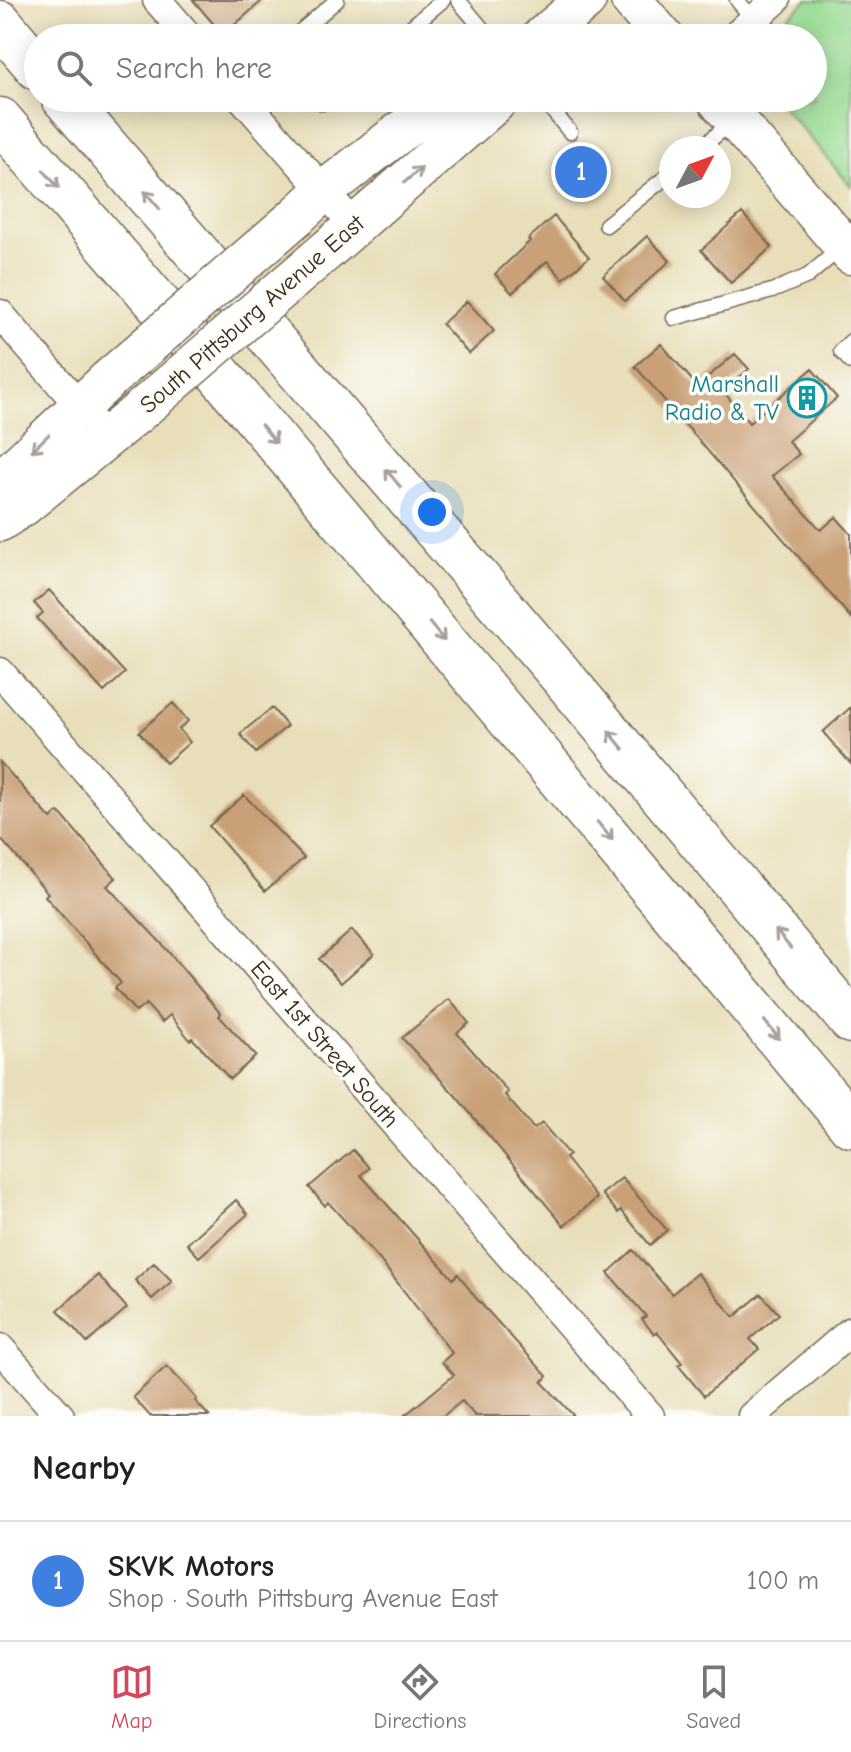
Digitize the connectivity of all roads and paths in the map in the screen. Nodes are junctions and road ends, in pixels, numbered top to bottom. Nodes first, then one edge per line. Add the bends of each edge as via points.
1 (157, 0) edge
2 (337, 0) edge
3 (443, 0) edge
4 (458, 0) edge
5 (586, 0) edge
6 (631, 0) edge
7 (776, 0) edge
8 (741, 19) edge
9 (0, 23) edge
10 (178, 24) edge
11 (309, 24) edge
12 (415, 24) edge
13 (478, 24) edge
14 (558, 24) edge
15 (652, 24) edge
16 (24, 51) edge
17 (76, 112) edge
18 (251, 112) edge
19 (426, 112) edge
20 (485, 112) edge
21 (554, 112) edge
22 (723, 112) edge
23 (728, 112) edge
24 (0, 120) edge
25 (570, 132) dead end
26 (708, 136) edge
27 (659, 183) edge
28 (310, 204) junction
29 (606, 225) dead end
30 (340, 239) junction
31 (847, 250) edge
32 (0, 314) edge
33 (674, 318) dead end
34 (851, 341) edge
35 (851, 362) edge
36 (94, 393) junction
37 (122, 426) junction
38 (0, 482) edge
39 (0, 521) edge
40 (0, 672) edge
41 (851, 1021) edge
42 (851, 1125) edge
43 (851, 1331) edge
44 (0, 1348) edge
45 (60, 1416) edge
46 (650, 1416) edge
47 (752, 1416) edge

1 - 10 street
2 - 11 lane
3 - 12 lane
4 - 13 lane
5 - 14 street
6 - 15 street
7 - 8 street
9 - 16 highway
41 -> 17 highway
18 - 28 street
19 - 28 street, South Pittsburg Avenue East
30 -> 20 street, South Pittsburg Avenue East
21 - 25 lane
22 - 26 lane
23 - 31 street
24 -> 42 highway
27 - 29 lane
28 - 30 street
28 - 36 street, South Pittsburg Avenue East, bridge
30 - 37 street, South Pittsburg Avenue East, bridge
31 - 33 lane via 808,276 772,291
32 - 36 street
34 - 35 lane via 841,351
36 - 37 street
36 -> 38 street, South Pittsburg Avenue East
37 - 39 street, South Pittsburg Avenue East
40 - 46 street, East 1st Street South
43 - 47 street
44 - 45 street

